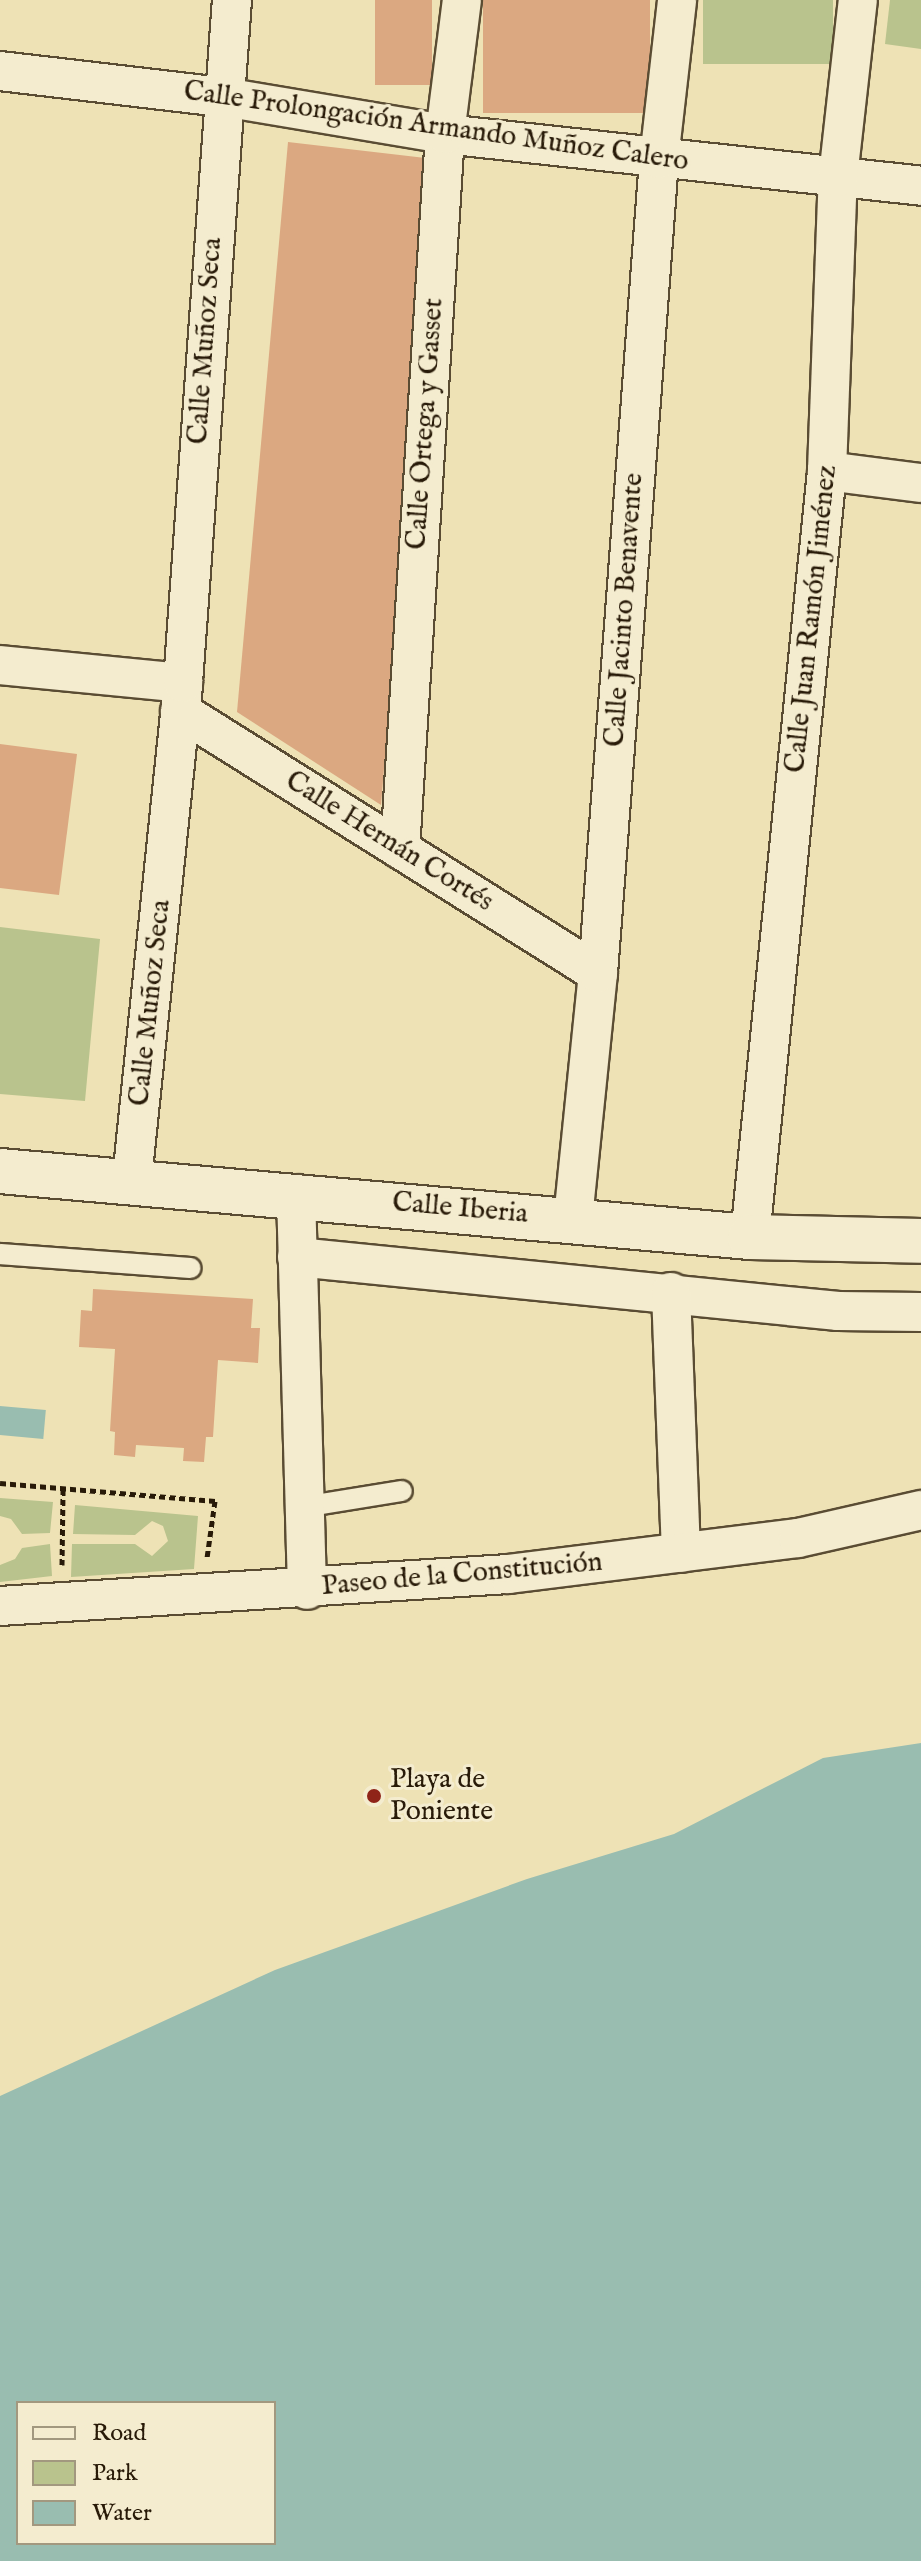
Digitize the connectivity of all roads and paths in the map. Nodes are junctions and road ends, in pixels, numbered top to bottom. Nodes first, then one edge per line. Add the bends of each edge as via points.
1 (232, 0) edge
2 (462, 0) edge
3 (677, 0) edge
4 (858, 0) edge
5 (0, 71) edge
6 (223, 97) junction
7 (445, 134) junction
8 (659, 159) junction
9 (838, 177) junction
10 (921, 186) edge
11 (827, 471) junction
12 (921, 483) edge
13 (0, 665) edge
14 (182, 697) junction
15 (400, 849) junction
16 (598, 973) junction
17 (0, 1171) edge
18 (132, 1179) junction
19 (296, 1194) junction
20 (573, 1219) junction
21 (750, 1237) junction
22 (921, 1241) edge
23 (0, 1254) edge
24 (297, 1257) junction
25 (190, 1268) dead end
26 (671, 1292) junction
27 (921, 1312) edge
28 (0, 1483) edge
29 (63, 1489) junction
30 (402, 1491) dead end
31 (303, 1507) junction
32 (921, 1510) edge
33 (681, 1553) junction
34 (307, 1590) junction
35 (203, 1591) junction
36 (61, 1602) junction
37 (0, 1606) edge

1 - 6 street, Calle Muñoz Seca
2 - 7 street, Calle Ortega y Gasset
3 - 8 street, Calle Jacinto Benavente
4 - 9 street, Calle Juan Ramón Jiménez
5 - 6 street, Calle Prolongación Armando Muñoz Calero
6 - 7 street, Calle Prolongación Armando Muñoz Calero
6 - 14 street, Calle Muñoz Seca
7 - 8 street, Calle Prolongación Armando Muñoz Calero
7 - 15 street, Calle Ortega y Gasset
8 - 9 street, Calle Prolongación Armando Muñoz Calero
8 - 16 street, Calle Jacinto Benavente
9 - 10 street, Calle Prolongación Armando Muñoz Calero
9 - 11 street, Calle Juan Ramón Jiménez
11 - 12 street
11 - 21 street, Calle Juan Ramón Jiménez
13 - 14 street
14 - 15 street, Calle Hernán Cortés
14 - 18 street, Calle Muñoz Seca
15 - 16 street, Calle Hernán Cortés
16 - 20 street, Calle Jacinto Benavente
17 - 18 main road, Calle Iberia
18 - 19 main road, Calle Iberia
19 - 20 main road, Calle Iberia
19 - 24 street
20 - 21 main road, Calle Iberia
21 - 22 main road, Calle Iberia
23 - 25 lane
24 - 26 street
24 - 31 street
26 - 27 street via 838,1311
26 - 33 street
28 - 29 path
29 - 35 path via 215,1501
29 - 36 path
30 - 31 lane
31 - 34 street
32 - 33 street, Paseo de la Constitución via 798,1538
33 - 34 street, Paseo de la Constitución
34 - 35 street, Paseo de la Constitución
35 - 36 street, Paseo de la Constitución
36 - 37 street, Paseo de la Constitución

